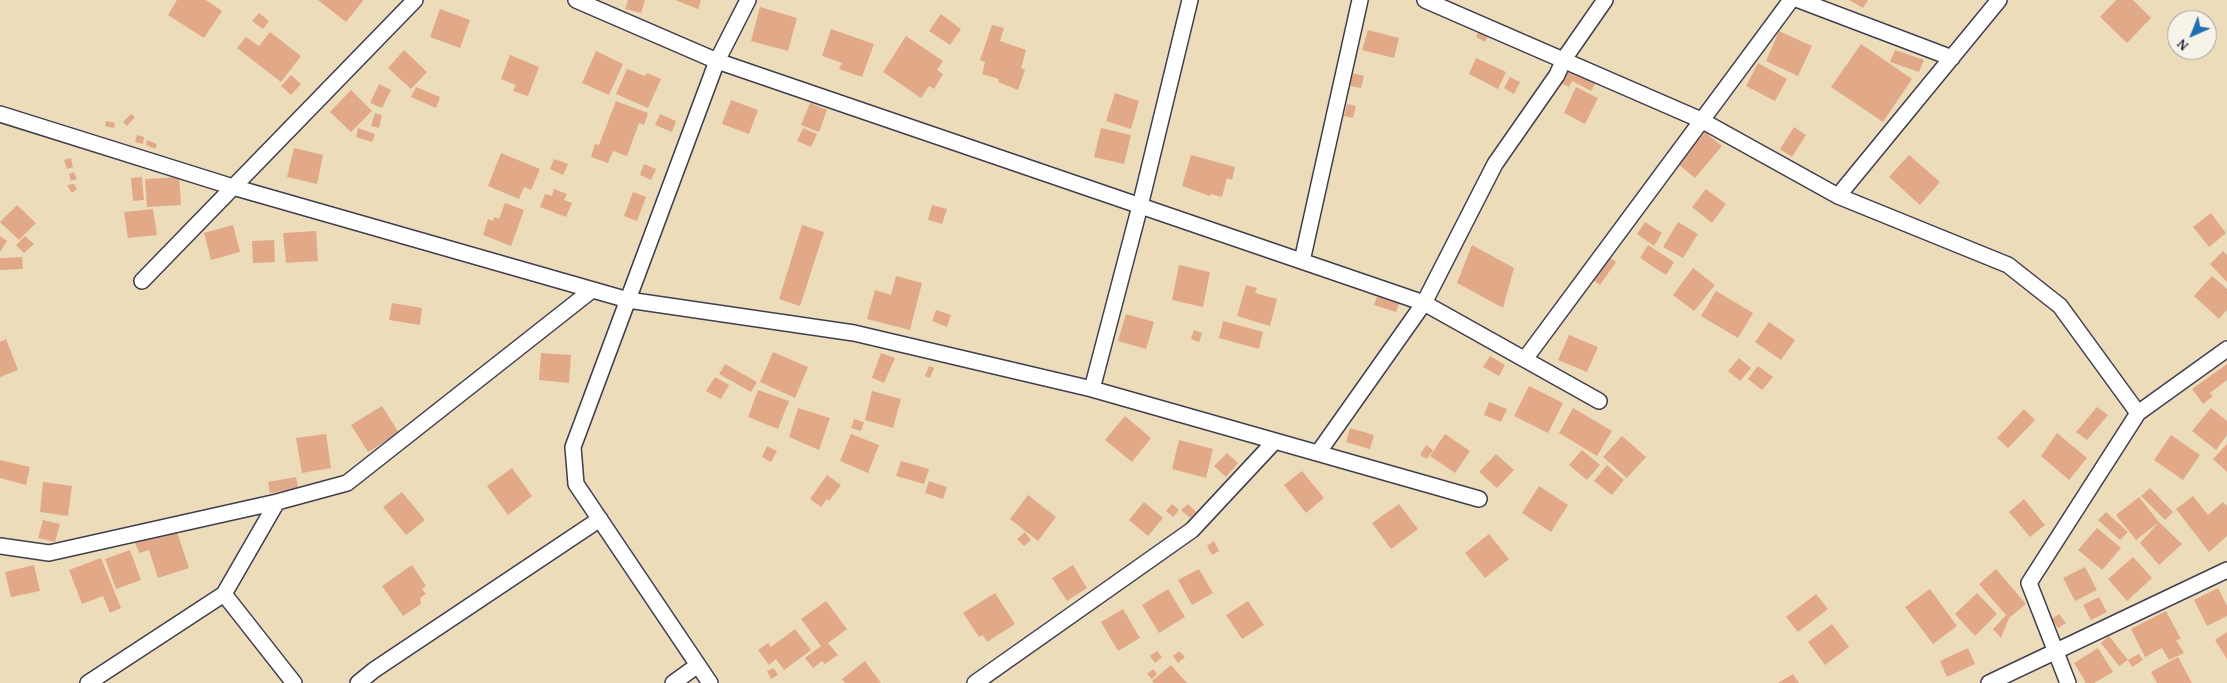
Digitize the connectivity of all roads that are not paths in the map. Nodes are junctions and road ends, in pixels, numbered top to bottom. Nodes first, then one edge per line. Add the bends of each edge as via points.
1 (415, 0) edge
2 (576, 0) edge
3 (748, 0) edge
4 (1190, 0) edge
5 (1360, 0) edge
6 (1425, 0) edge
7 (1605, 0) edge
8 (1791, 0) edge
9 (1799, 0) edge
10 (1999, 0) edge
11 (1952, 58) junction
12 (1564, 59) junction
13 (717, 61) junction
14 (0, 114) edge
15 (1701, 120) junction
16 (233, 187) junction
17 (1838, 196) junction
18 (1140, 206) junction
19 (1302, 261) junction
20 (142, 281) dead end
21 (592, 290) junction
22 (628, 300) junction
23 (1424, 304) junction
24 (2227, 349) edge
25 (1525, 359) junction
26 (1092, 389) junction
27 (1599, 401) dead end
28 (2138, 413) junction
29 (1275, 441) junction
30 (1318, 453) junction
31 (1479, 499) dead end
32 (277, 502) junction
33 (600, 520) junction
34 (0, 546) edge
35 (2227, 570) edge
36 (224, 594) junction
37 (2056, 650) junction
38 (698, 665) junction
39 (88, 683) edge
40 (294, 683) edge
41 (358, 683) edge
42 (673, 683) edge
43 (710, 683) edge
44 (975, 683) edge
45 (1990, 683) edge
46 (2068, 683) edge

1 - 16 street
2 - 13 street
3 - 13 street
4 - 18 street
5 - 19 street
6 - 12 street
7 - 12 street
8 - 15 street
9 - 11 street
10 - 11 street
11 - 17 street
12 - 15 street
12 - 23 street via 1557,75 1495,164
13 - 18 street
13 - 22 street
14 - 16 street
15 - 17 street
15 - 25 street
16 - 20 street
16 - 21 street
17 - 28 street via 2008,265 2060,306
18 - 19 street
18 - 26 street
19 - 23 street
21 - 22 street
21 - 32 street via 346,483
22 - 26 street via 854,333
22 - 33 street via 573,447 576,484
23 - 25 street
23 - 30 street
24 - 28 street
25 - 27 street
26 - 29 street
28 - 37 street via 2029,582
29 - 30 street
29 - 44 street via 1192,530
30 - 31 street
32 - 34 street via 48,552
32 - 36 street
33 - 38 street
33 - 41 street
35 - 37 street
36 - 39 street
36 - 40 street
37 - 45 street
37 - 46 street
38 - 42 street
38 - 43 street

